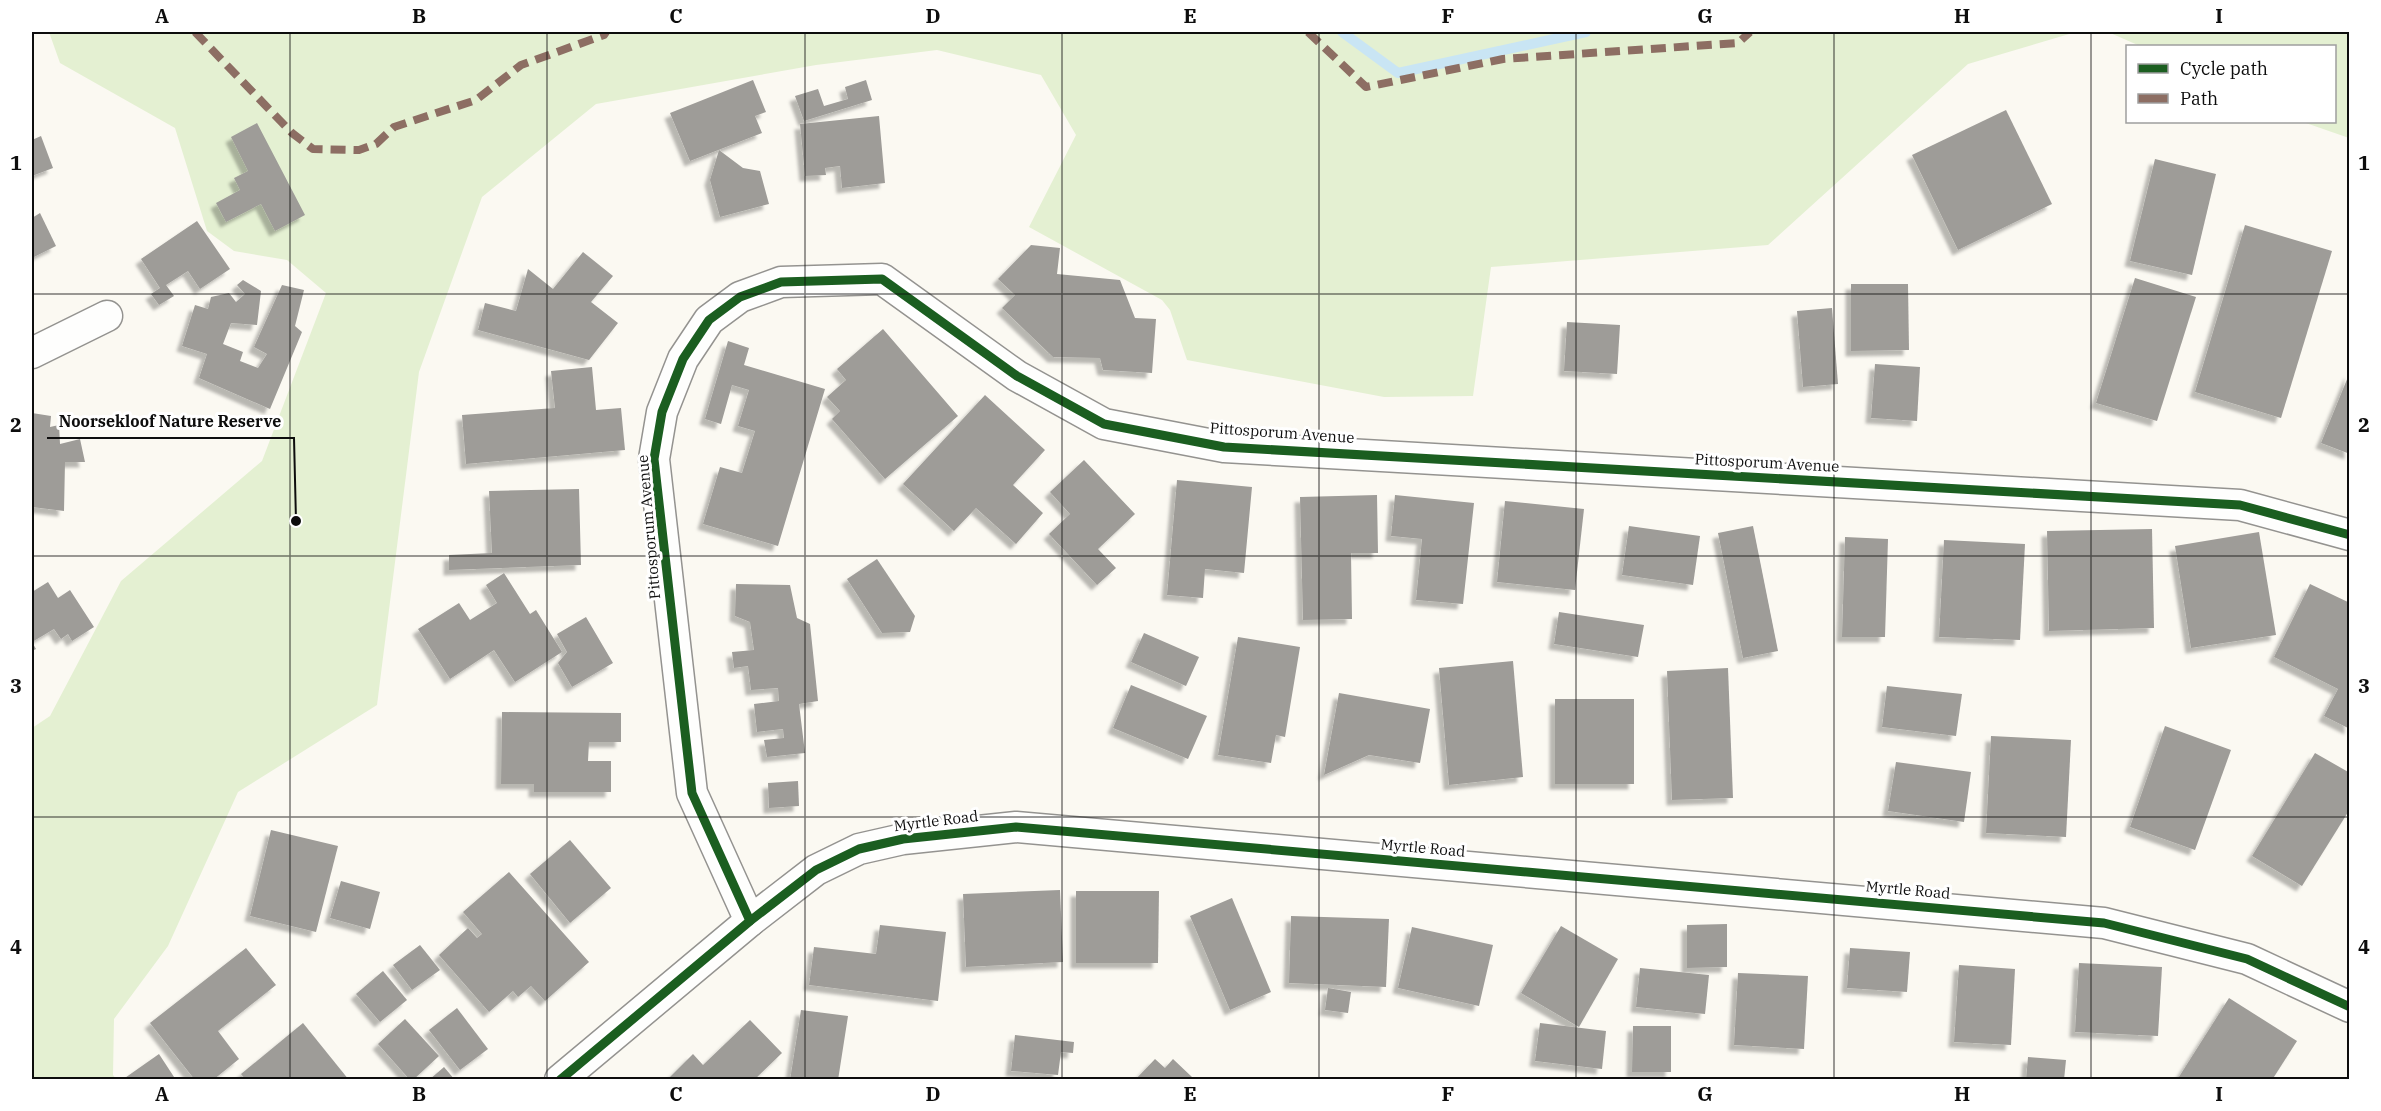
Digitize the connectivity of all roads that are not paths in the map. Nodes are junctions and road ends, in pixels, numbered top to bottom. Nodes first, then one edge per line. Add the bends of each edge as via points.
1 (107, 316) dead end
2 (32, 353) edge
3 (2349, 535) edge
4 (750, 921) junction
5 (2349, 1007) edge
6 (560, 1080) edge

1 - 2 street
3 - 4 street, Pittosporum Avenue via 2240,505 1224,447 1104,424 1017,376 882,279 781,282 740,297 710,320 683,359 662,412 654,459 692,792
4 - 5 street, Myrtle Road via 816,870 859,849 903,839 1016,828 2104,923 2247,959
4 - 6 street, Myrtle Road

